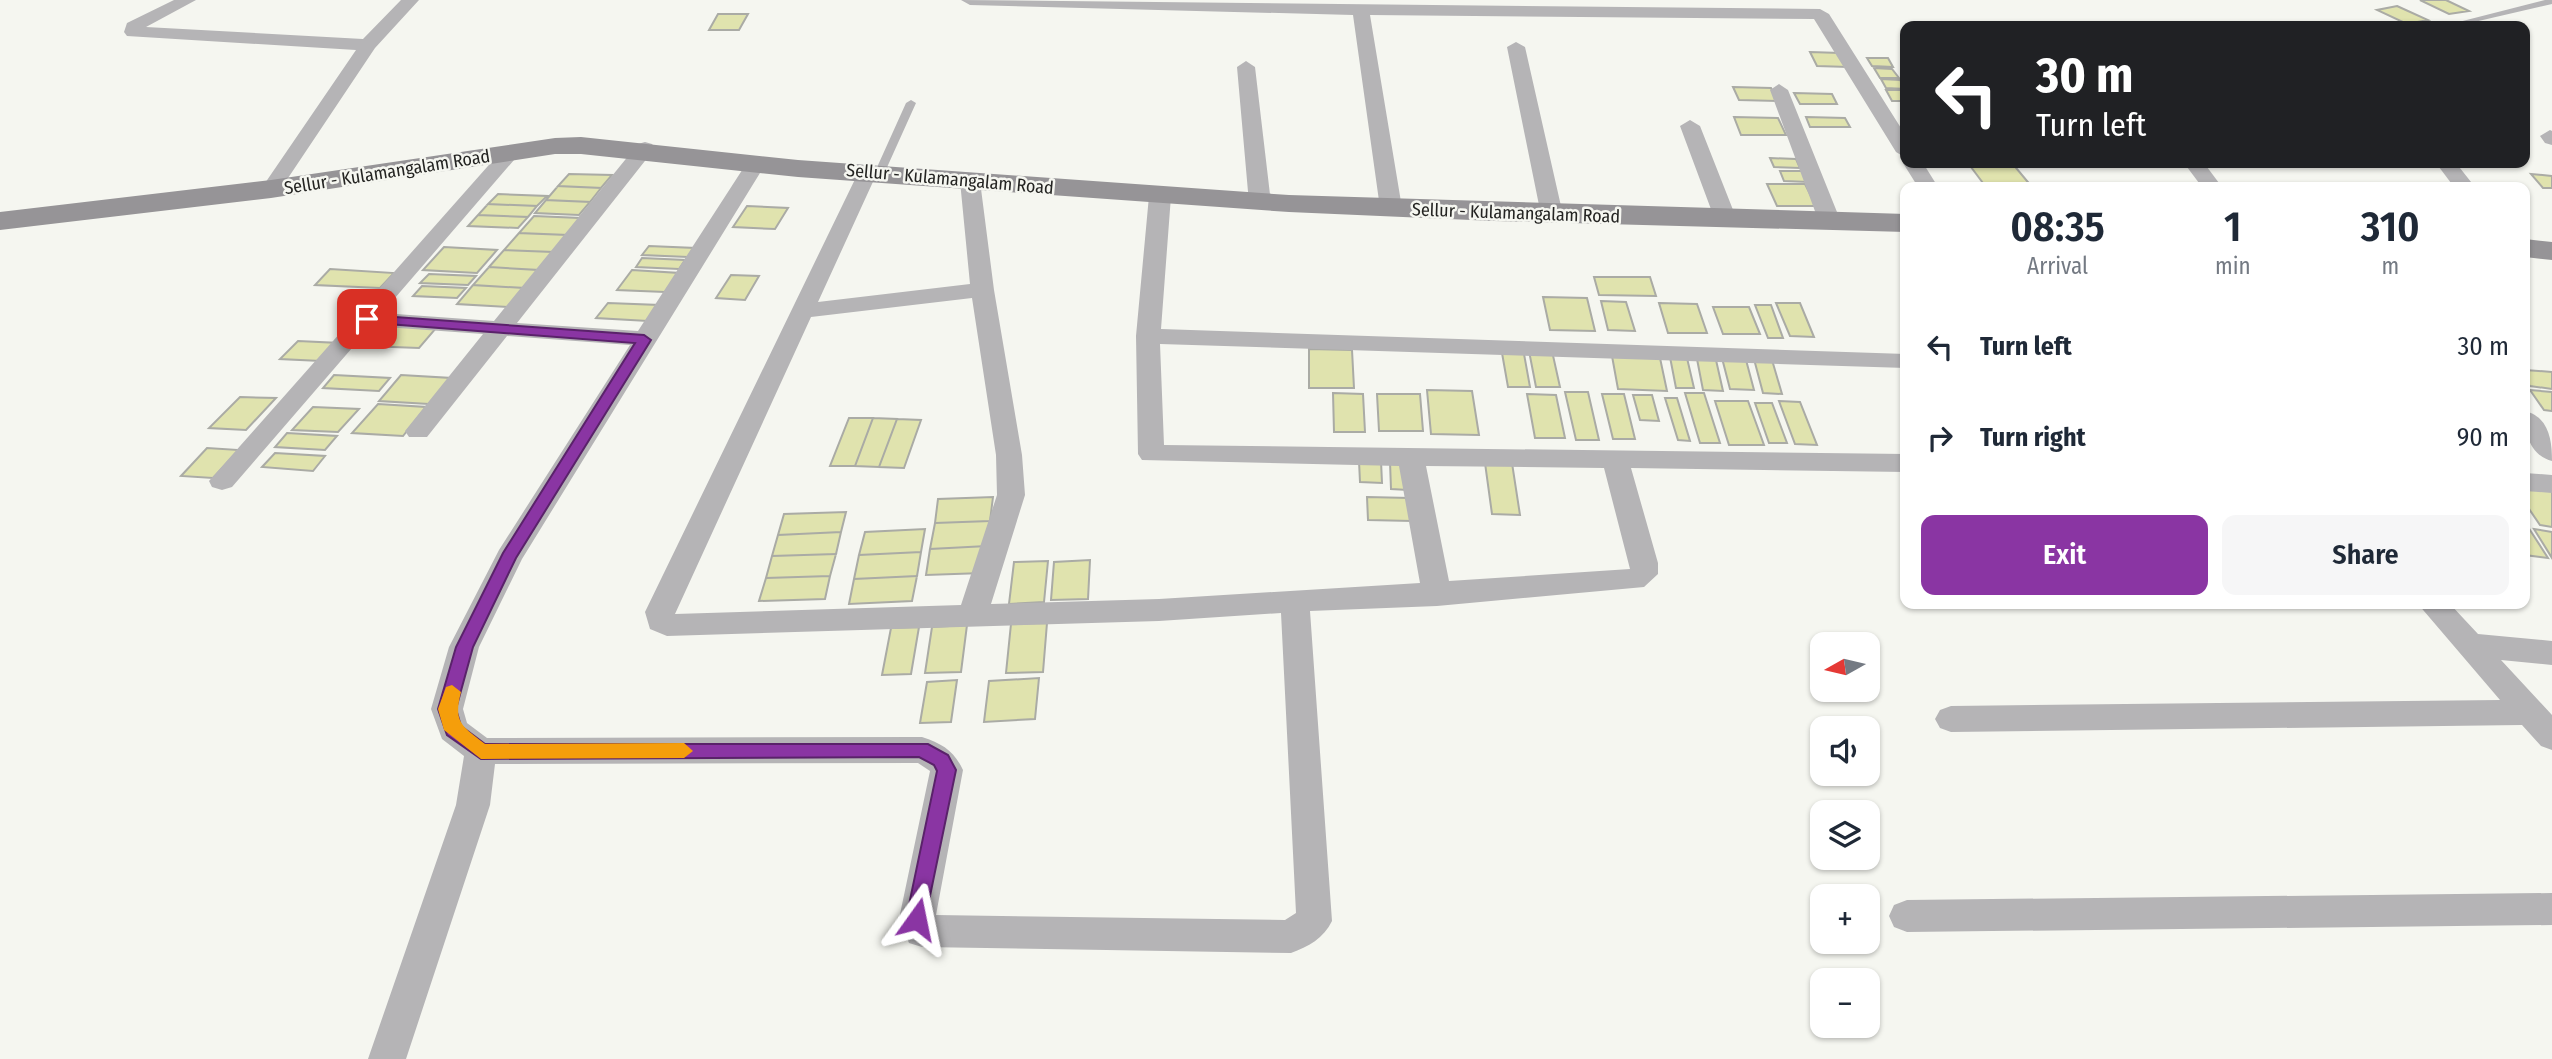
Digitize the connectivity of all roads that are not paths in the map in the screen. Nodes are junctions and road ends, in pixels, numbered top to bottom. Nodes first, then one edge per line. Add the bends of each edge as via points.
1 (187, 0) edge
2 (410, 0) edge
3 (970, 0) edge
4 (2545, 4) edge
5 (1541, 6) edge
6 (1814, 7) edge
7 (1360, 10) junction
8 (2470, 21) edge
9 (368, 46) junction
10 (1516, 47) dead end
11 (1245, 67) dead end
12 (1779, 90) dead end
13 (911, 103) dead end
14 (1690, 126) dead end
15 (1900, 143) edge
16 (645, 149) junction
17 (510, 153) junction
18 (755, 165) junction
19 (2450, 168) edge
20 (873, 173) junction
21 (970, 181) junction
22 (2461, 182) edge
23 (271, 189) junction
24 (1160, 196) junction
25 (1260, 203) junction
26 (1391, 208) junction
27 (1552, 215) junction
28 (1726, 219) junction
29 (0, 220) edge
30 (1830, 222) junction
31 (1900, 223) edge
32 (2530, 249) edge
33 (2552, 251) edge
34 (982, 290) junction
35 (802, 311) junction
36 (367, 319) junction
37 (500, 330) junction
38 (1148, 336) junction
39 (644, 340) junction
40 (1900, 361) edge
41 (2530, 425) edge
42 (418, 431) dead end
43 (2552, 452) edge
44 (1411, 457) junction
45 (1615, 459) junction
46 (1900, 463) edge
47 (222, 481) dead end
48 (2530, 482) edge
49 (2552, 484) edge
50 (1437, 594) junction
51 (1295, 603) junction
52 (2437, 609) edge
53 (973, 615) junction
54 (2469, 645) junction
55 (2552, 653) edge
56 (2530, 712) junction
57 (1951, 719) dead end
58 (2552, 737) edge
59 (481, 751) junction
60 (2552, 909) edge
61 (1907, 916) dead end
62 (387, 1059) edge

1 - 9 street via 144,20 133,32
2 - 9 street
3 - 7 street
4 - 8 lane
5 - 6 street
5 - 7 street
6 - 15 street
7 - 26 street
9 - 23 street
10 - 27 street
11 - 25 street
12 - 30 street
13 - 20 lane
14 - 28 street
16 - 17 main road, Sellur - Kulamangalam Road via 591,144
16 - 18 main road, Sellur - Kulamangalam Road
16 - 37 street
17 - 23 main road, Sellur - Kulamangalam Road
17 - 36 street
18 - 20 main road, Sellur - Kulamangalam Road
18 - 39 street
19 - 22 street
20 - 21 main road, Sellur - Kulamangalam Road
20 - 35 street
21 - 24 main road, Sellur - Kulamangalam Road
21 - 34 street
23 - 29 main road, Sellur - Kulamangalam Road
24 - 25 main road, Sellur - Kulamangalam Road
24 - 38 street
25 - 26 main road, Sellur - Kulamangalam Road
26 - 27 main road, Sellur - Kulamangalam Road
27 - 28 main road, Sellur - Kulamangalam Road
28 - 30 main road, Sellur - Kulamangalam Road
30 - 31 main road, Sellur - Kulamangalam Road
32 - 33 main road
34 - 35 street
34 - 53 street via 1009,455 1011,495
35 - 53 street via 660,612 661,621 667,625
36 - 37 street
36 - 47 street
37 - 39 street
37 - 42 street
38 - 40 street
38 - 44 street via 1151,454
39 - 59 street via 509,557 464,647 447,709 453,730
41 - 43 street
44 - 45 street
44 - 50 street
45 - 46 street
45 - 50 street via 1644,574 1634,580
48 - 49 street
50 - 51 street
51 - 53 street
51 - 59 street via 1314,921 1291,937 922,931 917,919 947,770 941,760 922,750
52 - 54 street
54 - 55 street
54 - 56 street
56 - 57 street
56 - 58 street
59 - 62 street via 473,806
60 - 61 street

